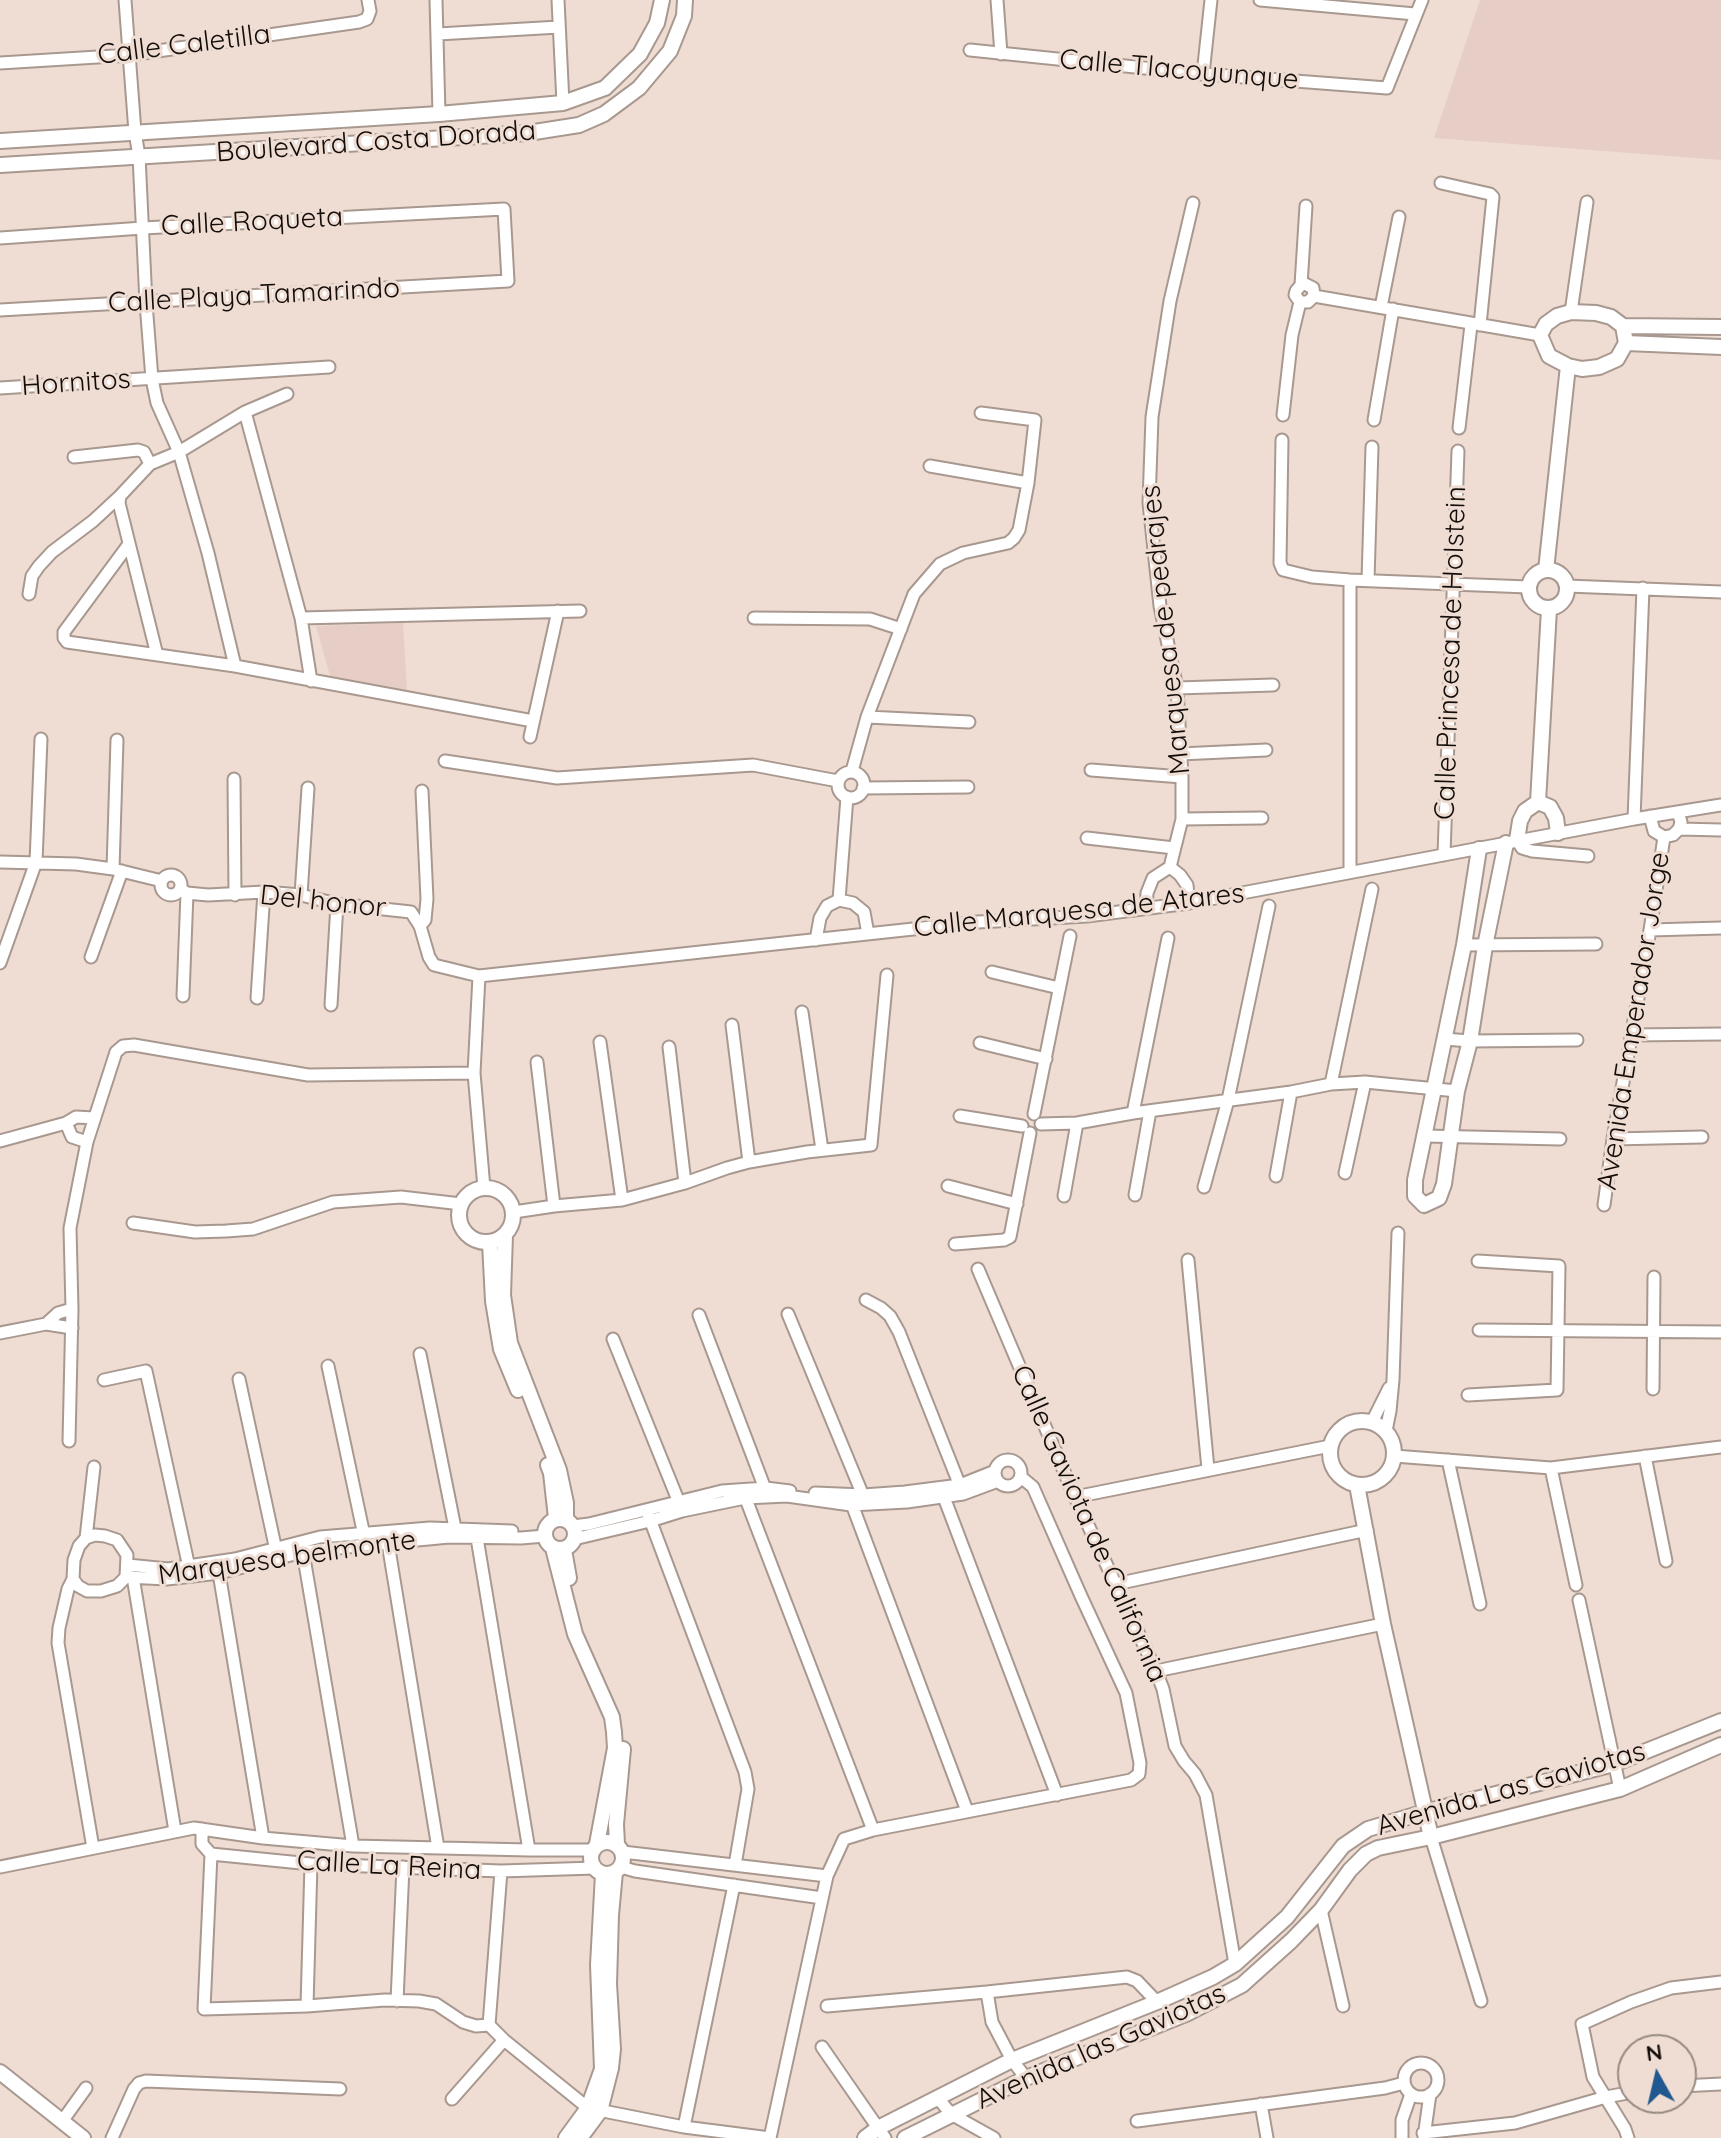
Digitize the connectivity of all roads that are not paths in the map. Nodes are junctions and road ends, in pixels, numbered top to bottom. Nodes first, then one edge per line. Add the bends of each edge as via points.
1 (125, 0) edge
2 (368, 0) edge
3 (436, 0) edge
4 (558, 0) edge
5 (662, 0) edge
6 (685, 0) edge
7 (997, 0) edge
8 (1211, 0) edge
9 (1260, 0) edge
10 (1422, 0) edge
11 (1415, 14) junction
12 (559, 27) junction
13 (438, 34) junction
14 (970, 50) dead end
15 (1001, 54) junction
16 (130, 55) junction
17 (0, 63) edge
18 (1203, 74) junction
19 (563, 103) junction
20 (439, 114) junction
21 (135, 132) junction
22 (0, 141) edge
23 (139, 156) junction
24 (0, 165) edge
25 (1441, 183) dead end
26 (1587, 202) dead end
27 (1193, 203) dead end
28 (1306, 206) dead end
29 (1399, 217) dead end
30 (143, 228) junction
31 (0, 238) edge
32 (508, 281) joint
33 (1301, 285) junction
34 (1314, 296) junction
35 (1300, 302) junction
36 (146, 303) junction
37 (1387, 308) junction
38 (0, 310) edge
39 (1571, 312) junction
40 (1617, 321) junction
41 (1476, 325) junction
42 (1721, 327) edge
43 (1540, 335) junction
44 (1626, 343) junction
45 (1721, 347) edge
46 (1568, 366) junction
47 (329, 367) dead end
48 (152, 379) junction
49 (0, 388) edge
50 (287, 394) dead end
51 (245, 412) junction
52 (981, 413) dead end
53 (1283, 415) dead end
54 (1374, 420) dead end
55 (1459, 428) dead end
56 (1282, 440) dead end
57 (1372, 447) dead end
58 (1458, 451) dead end
59 (179, 452) junction
60 (74, 457) dead end
61 (150, 464) junction
62 (930, 466) dead end
63 (1028, 483) junction
64 (120, 496) junction
65 (129, 544) junction
66 (1546, 570) junction
67 (1350, 580) junction
68 (1368, 580) junction
69 (1453, 584) junction
70 (1567, 586) junction
71 (1528, 587) junction
72 (1643, 588) junction
73 (1721, 592) edge
74 (29, 594) dead end
75 (1549, 609) junction
76 (558, 611) junction
77 (580, 611) dead end
78 (301, 618) junction
79 (754, 618) dead end
80 (901, 629) junction
81 (157, 655) junction
82 (235, 666) junction
83 (311, 681) junction
84 (1273, 685) dead end
85 (1177, 688) junction
86 (867, 717) junction
87 (533, 721) junction
88 (969, 722) dead end
89 (530, 737) dead end
90 (41, 739) dead end
91 (117, 740) dead end
92 (1266, 750) dead end
93 (1180, 754) junction
94 (445, 761) dead end
95 (1091, 770) dead end
96 (852, 771) junction
97 (1182, 777) junction
98 (234, 779) dead end
99 (838, 781) junction
100 (968, 787) dead end
101 (308, 788) dead end
102 (863, 788) junction
103 (422, 791) dead end
104 (847, 797) junction
105 (1538, 802) junction
106 (1721, 805) edge
107 (1678, 812) junction
108 (1650, 816) junction
109 (1262, 818) dead end
110 (1182, 819) junction
111 (1634, 819) junction
112 (1679, 829) junction
113 (1721, 830) edge
114 (1558, 833) junction
115 (1664, 837) junction
116 (1087, 838) dead end
117 (1512, 842) junction
118 (1174, 848) junction
119 (1479, 849) junction
120 (1444, 855) junction
121 (1588, 856) dead end
122 (0, 862) edge
123 (36, 862) junction
124 (1170, 867) junction
125 (117, 870) junction
126 (1350, 872) junction
127 (1372, 889) dead end
128 (184, 891) junction
129 (264, 892) junction
130 (235, 895) junction
131 (301, 895) junction
132 (839, 900) junction
133 (1189, 903) junction
134 (337, 904) junction
135 (1269, 906) dead end
136 (1146, 908) junction
137 (420, 926) junction
138 (1721, 928) edge
139 (1650, 930) junction
140 (868, 934) junction
141 (1070, 936) dead end
142 (1168, 938) dead end
143 (816, 940) junction
144 (1596, 944) dead end
145 (1464, 945) junction
146 (1485, 946) junction
147 (91, 957) dead end
148 (0, 963) edge
149 (992, 972) dead end
150 (887, 975) dead end
151 (479, 976) junction
152 (1059, 988) junction
153 (183, 996) dead end
154 (257, 998) dead end
155 (331, 1005) dead end
156 (802, 1012) dead end
157 (732, 1025) dead end
158 (1721, 1034) edge
159 (1631, 1035) junction
160 (1444, 1039) junction
161 (1577, 1040) dead end
162 (1470, 1041) junction
163 (600, 1042) dead end
164 (980, 1043) dead end
165 (669, 1047) dead end
166 (1046, 1059) junction
167 (537, 1062) dead end
168 (474, 1073) junction
169 (1365, 1082) junction
170 (1331, 1084) junction
171 (1433, 1089) junction
172 (1457, 1091) junction
173 (1291, 1092) junction
174 (1228, 1100) junction
175 (1150, 1111) junction
176 (1133, 1113) junction
177 (960, 1116) dead end
178 (94, 1118) junction
179 (1037, 1119) junction
180 (66, 1123) junction
181 (1077, 1123) junction
182 (1026, 1130) junction
183 (1425, 1136) junction
184 (1451, 1137) junction
185 (1702, 1137) dead end
186 (1560, 1139) dead end
187 (1613, 1139) junction
188 (0, 1141) edge
189 (87, 1142) junction
190 (822, 1150) junction
191 (749, 1162) junction
192 (1345, 1173) dead end
193 (1276, 1176) dead end
194 (685, 1183) junction
195 (948, 1186) dead end
196 (1204, 1187) dead end
197 (484, 1188) junction
198 (1135, 1195) dead end
199 (1064, 1196) dead end
200 (622, 1200) junction
201 (461, 1204) junction
202 (1017, 1204) junction
203 (1604, 1205) dead end
204 (554, 1206) junction
205 (514, 1212) junction
206 (133, 1223) dead end
207 (1398, 1233) dead end
208 (505, 1235) junction
209 (490, 1243) junction
210 (955, 1244) dead end
211 (1188, 1260) dead end
212 (1478, 1261) dead end
213 (978, 1269) dead end
214 (1654, 1277) dead end
215 (866, 1300) dead end
216 (72, 1309) junction
217 (788, 1314) dead end
218 (699, 1315) dead end
219 (46, 1324) junction
220 (72, 1328) junction
221 (1479, 1330) dead end
222 (1558, 1330) junction
223 (1653, 1331) junction
224 (1721, 1332) edge
225 (0, 1333) edge
226 (613, 1339) dead end
227 (420, 1354) dead end
228 (328, 1366) dead end
229 (239, 1379) dead end
230 (104, 1380) dead end
231 (1393, 1380) junction
232 (1653, 1389) dead end
233 (1468, 1395) dead end
234 (1372, 1422) junction
235 (1386, 1431) junction
236 (69, 1441) dead end
237 (1330, 1446) junction
238 (1721, 1447) edge
239 (1394, 1456) junction
240 (1645, 1456) junction
241 (1448, 1460) junction
242 (94, 1467) dead end
243 (1551, 1468) junction
244 (1208, 1469) junction
245 (997, 1476) junction
246 (1021, 1477) junction
247 (1357, 1485) junction
248 (962, 1489) junction
249 (942, 1492) junction
250 (767, 1493) junction
251 (744, 1494) junction
252 (1075, 1497) junction
253 (850, 1500) junction
254 (865, 1500) junction
255 (680, 1506) junction
256 (648, 1516) junction
257 (1367, 1530) junction
258 (456, 1533) junction
259 (559, 1533) junction
260 (387, 1537) junction
261 (86, 1538) junction
262 (477, 1538) junction
263 (365, 1539) junction
264 (303, 1552) junction
265 (277, 1554) junction
266 (1666, 1561) dead end
267 (190, 1571) junction
268 (129, 1573) junction
269 (219, 1573) junction
270 (73, 1579) junction
271 (1116, 1584) junction
272 (1576, 1585) dead end
273 (1579, 1600) dead end
274 (1480, 1604) dead end
275 (1383, 1624) junction
276 (1156, 1671) junction
277 (1721, 1721) edge
278 (1721, 1745) edge
279 (1614, 1764) junction
280 (1620, 1789) junction
281 (1057, 1795) junction
282 (967, 1811) junction
283 (1425, 1812) junction
284 (202, 1829) junction
285 (873, 1830) junction
286 (175, 1831) junction
287 (1431, 1837) junction
288 (263, 1838) junction
289 (353, 1846) junction
290 (595, 1847) junction
291 (93, 1848) junction
292 (438, 1848) junction
293 (529, 1850) junction
294 (211, 1854) junction
295 (612, 1863) junction
296 (311, 1864) junction
297 (735, 1865) junction
298 (0, 1867) edge
299 (403, 1867) junction
300 (1350, 1870) joint
301 (501, 1871) junction
302 (827, 1876) junction
303 (734, 1885) junction
304 (822, 1898) junction
305 (1321, 1910) junction
306 (1232, 1965) junction
307 (1213, 1977) joint
308 (1721, 1982) edge
309 (987, 1992) junction
310 (397, 2001) junction
311 (1481, 2001) dead end
312 (1157, 2002) junction
313 (307, 2006) junction
314 (827, 2006) dead end
315 (1343, 2006) dead end
316 (489, 2025) junction
317 (504, 2040) junction
318 (822, 2047) dead end
319 (1012, 2060) junction
320 (0, 2072) edge
321 (1026, 2078) junction
322 (1404, 2083) junction
323 (1721, 2084) edge
324 (1697, 2085) edge
325 (86, 2088) dead end
326 (340, 2089) dead end
327 (1411, 2094) junction
328 (1430, 2094) junction
329 (1617, 2095) edge
330 (937, 2097) junction
331 (1606, 2097) junction
332 (452, 2099) dead end
333 (1261, 2104) junction
334 (594, 2110) junction
335 (951, 2114) junction
336 (63, 2120) junction
337 (1137, 2121) dead end
338 (684, 2127) junction
339 (881, 2133) edge
340 (585, 2136) edge
341 (1424, 2136) edge
342 (83, 2138) edge
343 (112, 2138) edge
344 (566, 2138) edge
345 (770, 2138) edge
346 (865, 2138) edge
347 (905, 2138) edge
348 (994, 2138) edge
349 (1267, 2138) edge
350 (1402, 2138) edge
351 (1628, 2138) edge

1 - 16 street
2 - 16 street, Calle Caletilla via 367,19
3 - 13 street
4 - 12 street
5 - 19 street, Boulevard Costa Dorada via 657,23 640,54 605,88
6 - 23 street, Boulevard Costa Dorada via 670,51 639,88 579,125 528,133
7 - 15 street
8 - 18 street
9 - 11 street
10 - 11 street
11 - 18 street, Calle Tlacoyunque via 1387,88
12 - 13 street
12 - 19 street
13 - 20 street
14 - 15 street, Calle Tlacoyunque
15 - 18 street, Calle Tlacoyunque
16 - 17 street, Calle Caletilla
16 - 21 street
19 - 20 street, Boulevard Costa Dorada
20 - 21 street, Boulevard Costa Dorada
21 - 22 street, Boulevard Costa Dorada
21 - 23 street
23 - 24 street, Boulevard Costa Dorada
23 - 30 street
25 - 41 street via 1493,197
26 - 39 street
27 - 85 street, Marquesa de pedrajes via 1170,301 1152,417 1149,503 1160,606
28 - 33 street
29 - 37 street
30 - 31 street, Calle Roqueta
30 - 32 street, Calle Roqueta via 504,209
30 - 36 street
32 - 36 street, Calle Playa Tamarindo
33 - 34 street via 1313,288
33 - 35 street via 1296,291
34 - 35 street
34 - 37 street
35 - 53 street
36 - 38 street, Calle Playa Tamarindo
36 - 48 street
37 - 41 street
37 - 54 street
39 - 40 street
39 - 43 street via 1546,324
40 - 42 street
40 - 44 street
41 - 43 street
41 - 55 street
43 - 46 street via 1549,356
44 - 45 street
44 - 46 street via 1617,359 1599,367
46 - 66 street
47 - 48 street, Hornitos
48 - 49 street, Hornitos
48 - 59 street
50 - 51 street
51 - 59 street
51 - 78 street
52 - 63 street via 1035,420
56 - 67 street via 1283,570
57 - 68 street
58 - 69 street, Calle Princesa de HoIstein
59 - 61 street
59 - 82 street
60 - 61 street via 138,450
61 - 64 street
62 - 63 street
63 - 80 street via 1014,538 940,564 914,594
64 - 65 street
64 - 74 street via 52,552 32,576
65 - 81 street
65 - 81 street via 64,638
66 - 70 street via 1563,577
66 - 71 street via 1537,572
67 - 68 street
67 - 126 street
68 - 69 street
69 - 71 street
69 - 120 street, Calle Princesa de HoIstein
70 - 72 street
70 - 75 street via 1566,597
71 - 75 street via 1531,600
72 - 73 street
72 - 111 street
75 - 105 street
76 - 77 street
76 - 78 street
76 - 87 street
78 - 83 street
79 - 80 street via 870,619
80 - 86 street
81 - 82 street
82 - 83 street
83 - 87 street
84 - 85 street
85 - 93 street, Marquesa de pedrajes
86 - 88 street
86 - 96 street
87 - 89 street
90 - 123 street
91 - 125 street
92 - 93 street
93 - 97 street, Marquesa de pedrajes
94 - 99 street via 557,778 753,765
95 - 97 street
96 - 99 street
96 - 102 street via 864,781
97 - 110 street, Marquesa de pedrajes
98 - 130 street
99 - 104 street via 839,791
100 - 102 street
101 - 131 street
102 - 104 street via 857,796
103 - 137 street via 427,899
104 - 132 street
105 - 114 street via 1550,807
105 - 117 street via 1525,811
106 - 107 street, Calle Marquesa de Atares
107 - 108 street, Calle Marquesa de Atares
107 - 112 street, Avenida Emperador Jorge
108 - 111 street, Calle Marquesa de Atares
108 - 115 street, Avenida Emperador Jorge via 1654,831
109 - 110 street
110 - 118 street, Marquesa de pedrajes
111 - 114 street, Calle Marquesa de Atares
112 - 113 street
112 - 115 street, Avenida Emperador Jorge
114 - 117 street, Calle Marquesa de Atares
115 - 139 street, Avenida Emperador Jorge
116 - 118 street
117 - 119 street, Calle Marquesa de Atares
117 - 121 street via 1532,851
117 - 146 street
118 - 124 street, Marquesa de pedrajes
119 - 120 street, Calle Marquesa de Atares
119 - 145 street
120 - 126 street, Calle Marquesa de Atares
122 - 123 street
123 - 125 street
123 - 148 street
124 - 133 street via 1187,885
124 - 136 street via 1153,878
125 - 128 street via 162,881 172,875
125 - 147 street
126 - 133 street, Calle Marquesa de Atares
127 - 170 street
128 - 130 street, Del honor
128 - 153 street
129 - 130 street, Del honor
129 - 131 street, Del honor
129 - 154 street
131 - 134 street, Del honor
132 - 140 street via 864,912
132 - 143 street via 820,918
133 - 136 street, Calle Marquesa de Atares
134 - 137 street, Del honor via 411,912
134 - 155 street
135 - 174 street
136 - 140 street, Calle Marquesa de Atares
137 - 151 street, Del honor via 434,965
138 - 139 street
139 - 159 street, Avenida Emperador Jorge
140 - 143 street, Calle Marquesa de Atares
141 - 152 street
142 - 176 street
143 - 151 street, Calle Marquesa de Atares
144 - 146 street
145 - 146 street
145 - 160 street
146 - 162 street
149 - 152 street
150 - 190 street via 871,1145
151 - 168 street
152 - 166 street
156 - 190 street
157 - 191 street
158 - 159 street
159 - 187 street, Avenida Emperador Jorge
160 - 162 street
160 - 171 street
161 - 162 street
162 - 172 street
163 - 200 street
164 - 166 street
165 - 194 street
166 - 179 street
167 - 204 street
168 - 178 street via 308,1075 123,1046 116,1052
168 - 197 street
169 - 170 street
169 - 171 street
169 - 192 street
170 - 173 street
171 - 172 street
171 - 183 street
172 - 184 street
173 - 174 street
173 - 193 street
174 - 175 street
174 - 196 street
175 - 176 street
175 - 198 street
176 - 181 street
177 - 182 street
178 - 180 street via 76,1117
178 - 189 street
179 - 181 street
179 - 182 street via 1037,1130
179 - 182 street via 1024,1116
180 - 188 street
180 - 189 street via 72,1137
181 - 199 street
182 - 202 street
183 - 184 street
183 - 184 street via 1415,1180 1415,1196 1424,1205 1439,1198
184 - 186 street
185 - 187 street
187 - 203 street, Avenida Emperador Jorge
189 - 216 street via 70,1228
190 - 191 street
191 - 194 street
194 - 200 street
195 - 202 street
197 - 201 street
197 - 205 street via 504,1194
200 - 204 street
201 - 206 street via 401,1197 333,1202 253,1229 226,1231
201 - 209 street via 464,1231
202 - 210 street via 1008,1239
204 - 205 street
205 - 208 street
207 - 231 street
208 - 209 street
208 - 259 street via 503,1295 510,1343 559,1470 566,1503
209 - 259 street via 501,1349 551,1473
211 - 244 street
212 - 222 street via 1559,1266
213 - 252 street, Calle Gaviota de California
214 - 223 street
215 - 248 street via 890,1316 899,1332
216 - 219 street
216 - 220 street
217 - 254 street
218 - 250 street
219 - 220 street
219 - 225 street
220 - 236 street
221 - 222 street
222 - 223 street
222 - 233 street via 1557,1390
223 - 224 street
223 - 232 street
226 - 255 street
227 - 258 street
228 - 263 street
229 - 265 street
230 - 267 street via 146,1371
231 - 234 street
231 - 235 street
234 - 235 street
234 - 237 street via 1350,1422
235 - 239 street
237 - 244 street
237 - 247 street via 1338,1476
238 - 240 street
239 - 241 street
239 - 247 street via 1382,1478
240 - 243 street
240 - 266 street
241 - 243 street
241 - 274 street
242 - 261 street
243 - 272 street
244 - 252 street
245 - 246 street via 1004,1486
245 - 246 street via 999,1464 1009,1460 1020,1467
245 - 248 street, Marquesa belmonte
246 - 281 street, Calle Gaviota de California via 1033,1487 1126,1693 1140,1763 1139,1774 1131,1780
247 - 257 street
248 - 249 street, Marquesa belmonte
249 - 254 street, Marquesa belmonte via 907,1502
249 - 281 street
250 - 251 street, Marquesa belmonte
250 - 253 street, Marquesa belmonte
251 - 255 street, Marquesa belmonte
251 - 285 street
252 - 271 street, Calle Gaviota de California
253 - 254 street, Marquesa belmonte
253 - 282 street
255 - 256 street, Marquesa belmonte
256 - 259 street, Marquesa belmonte
256 - 297 street via 745,1772 748,1789
257 - 271 street
257 - 275 street
258 - 259 street, Marquesa belmonte
258 - 260 street, Marquesa belmonte
258 - 262 street, Marquesa belmonte
259 - 262 street, Marquesa belmonte
259 - 290 street via 575,1634 612,1717 615,1748
259 - 295 street via 584,1631 621,1714 623,1749
260 - 263 street, Marquesa belmonte
260 - 292 street
261 - 268 street via 117,1540 127,1555
261 - 270 street via 74,1560
262 - 293 street
263 - 264 street, Marquesa belmonte
263 - 265 street, Marquesa belmonte via 320,1537
264 - 265 street, Marquesa belmonte
264 - 289 street
265 - 267 street, Marquesa belmonte
265 - 269 street, Marquesa belmonte
267 - 268 street, Marquesa belmonte via 167,1579
267 - 269 street, Marquesa belmonte
268 - 270 street via 117,1586 101,1591 87,1591
268 - 286 street
269 - 288 street
270 - 291 street via 58,1643
271 - 276 street, Calle Gaviota de California
273 - 279 street
275 - 276 street
275 - 283 street
276 - 306 street, Calle Gaviota de California via 1175,1746 1206,1795
277 - 279 street, Avenida Las Gaviotas
278 - 280 street, Avenida Las Gaviotas
279 - 280 street
279 - 283 street, Avenida Las Gaviotas
280 - 287 street, Avenida Las Gaviotas
281 - 282 street
282 - 285 street
283 - 287 street
283 - 306 street, Avenida Las Gaviotas via 1368,1829 1343,1846 1287,1917
284 - 286 street, Calle La Reina
284 - 288 street, Calle La Reina
284 - 294 street via 202,1844
285 - 302 street via 844,1839
286 - 291 street, Calle La Reina
287 - 300 street, Avenida Las Gaviotas via 1378,1848
287 - 311 street
288 - 289 street, Calle La Reina
289 - 292 street, Calle La Reina
290 - 293 street, Calle La Reina
290 - 295 street via 591,1856
290 - 295 street via 604,1841
291 - 298 street, Calle La Reina
292 - 293 street, Calle La Reina
294 - 296 street, Calle La Reina
294 - 313 street via 204,2009
295 - 297 street, Calle La Reina
295 - 301 street, Calle La Reina
295 - 303 street, Calle La Reina
295 - 334 street via 598,1965 602,2069
296 - 299 street, Calle La Reina
296 - 313 street
297 - 302 street, Calle La Reina
299 - 301 street, Calle La Reina
299 - 310 street
300 - 305 street, Avenida las Gaviotas
301 - 316 street
302 - 304 street
303 - 304 street, Calle La Reina
303 - 338 street
304 - 345 street
305 - 315 street
305 - 321 street, Avenida las Gaviotas via 1242,1985 1186,2014
306 - 307 street, Avenida Las Gaviotas
307 - 312 street, Avenida las Gaviotas
308 - 331 street via 1671,1988 1582,2024 1593,2077
309 - 312 street via 1127,1977
309 - 314 street
309 - 319 street via 992,2022
310 - 313 street
310 - 316 street via 436,2004 463,2022
312 - 319 street, Avenida las Gaviotas
316 - 317 street
317 - 332 street
317 - 334 street
318 - 339 street
319 - 321 street
319 - 330 street, Avenida las Gaviotas
320 - 336 street
321 - 335 street, Avenida las Gaviotas
322 - 327 street
322 - 328 street via 1407,2070 1425,2064 1438,2078
322 - 333 street
323 - 324 street
325 - 336 street
326 - 343 street via 146,2081 134,2089
327 - 328 street
327 - 350 street
328 - 341 street
329 - 331 street
330 - 335 street
330 - 339 street, Avenida las Gaviotas
331 - 341 street via 1515,2123
331 - 351 street
333 - 337 street
333 - 349 street
334 - 338 street
334 - 340 street
334 - 344 street
335 - 347 street, Avenida las Gaviotas
335 - 348 street
336 - 342 street
338 - 345 street
339 - 346 street, Avenida las Gaviotas

